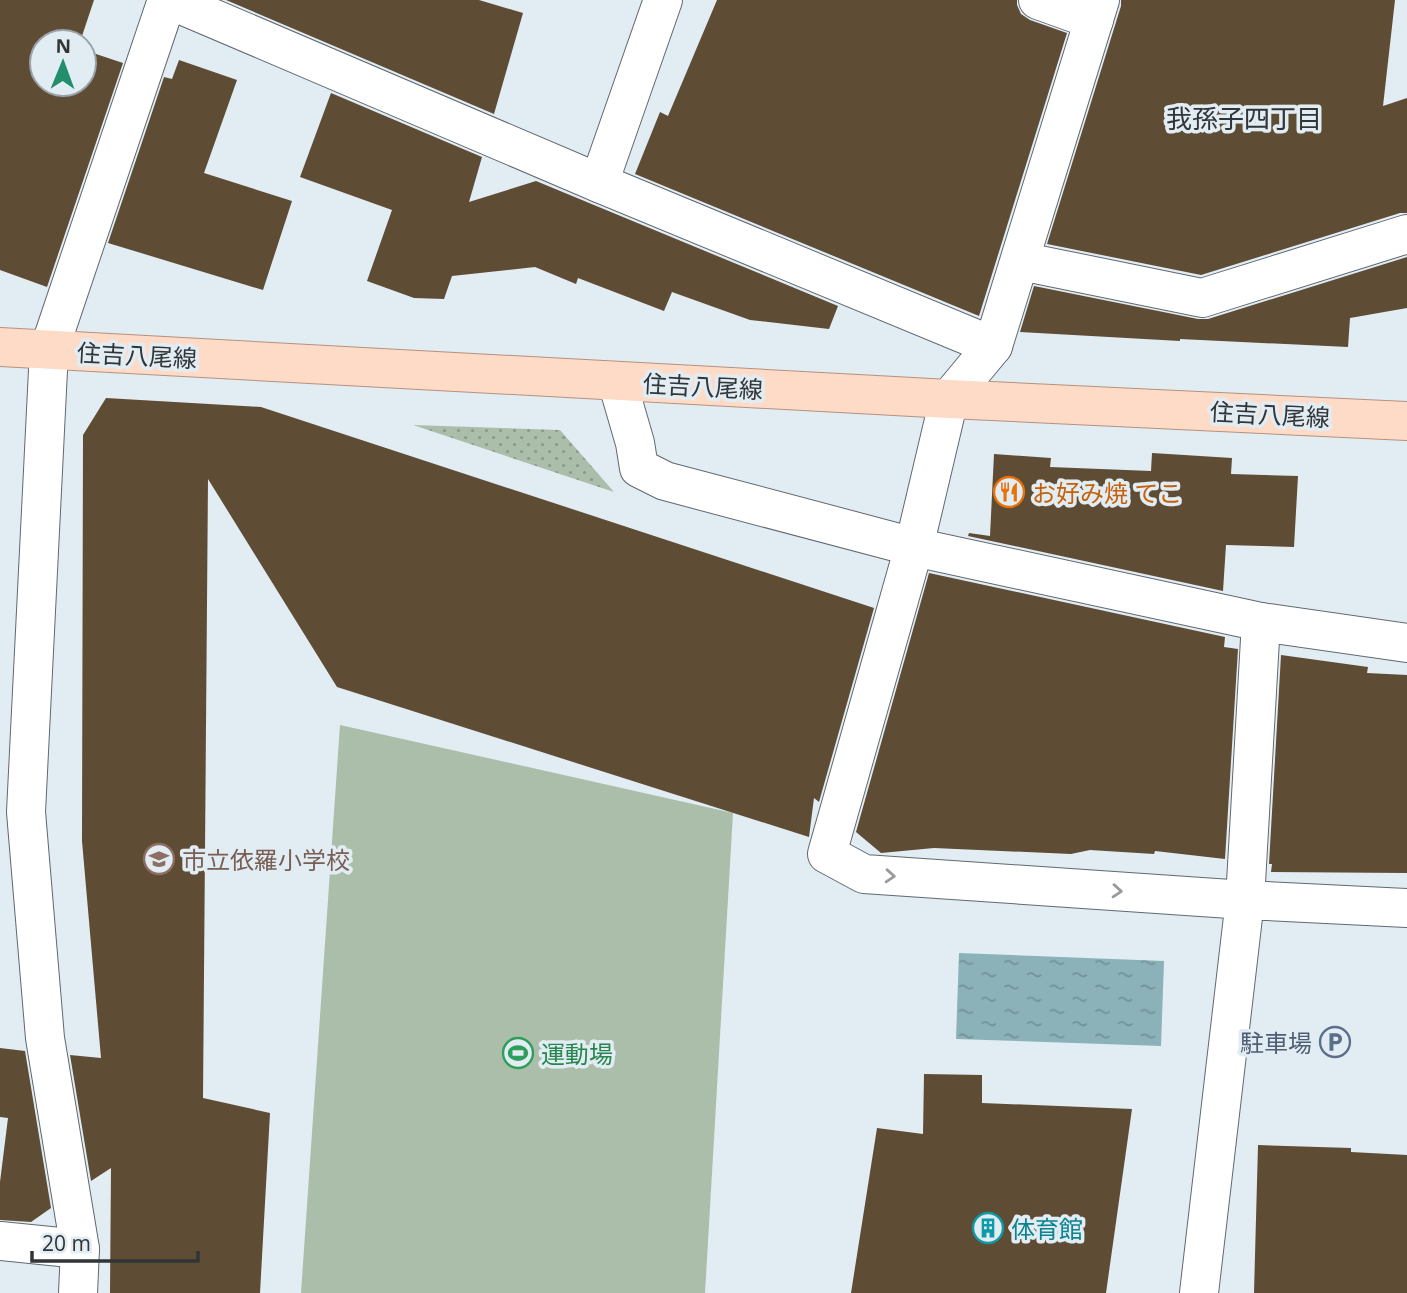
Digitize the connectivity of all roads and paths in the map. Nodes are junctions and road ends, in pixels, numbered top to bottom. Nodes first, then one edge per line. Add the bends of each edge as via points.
1 (168, 0) edge
2 (663, 0) edge
3 (1038, 0) edge
4 (1097, 10) edge
5 (599, 183) junction
6 (1407, 234) edge
7 (1020, 261) junction
8 (993, 346) junction
9 (0, 347) edge
10 (49, 350) junction
11 (617, 381) junction
12 (949, 399) junction
13 (1407, 421) edge
14 (914, 547) junction
15 (1261, 622) junction
16 (1407, 643) edge
17 (13, 812) edge
18 (1245, 900) junction
19 (1407, 908) edge
20 (0, 1241) edge
21 (80, 1250) junction
22 (78, 1293) edge
23 (1199, 1293) edge

1 - 5 street
1 - 10 street
2 - 5 street
3 - 4 street
4 - 7 street
5 - 8 street
6 - 7 street via 1202,298
7 - 8 street
8 - 12 street
9 - 10 main road, 住吉八尾線
10 - 11 main road, 住吉八尾線
10 - 17 street
11 - 12 main road, 住吉八尾線
11 - 14 street via 639,468 665,481
12 - 13 main road, 住吉八尾線
12 - 14 street
14 - 15 street
14 -> 18 street via 827,854 864,874
15 - 16 street
15 - 18 street
17 - 21 street
18 - 19 street
18 - 23 street
20 - 21 street
21 - 22 street

